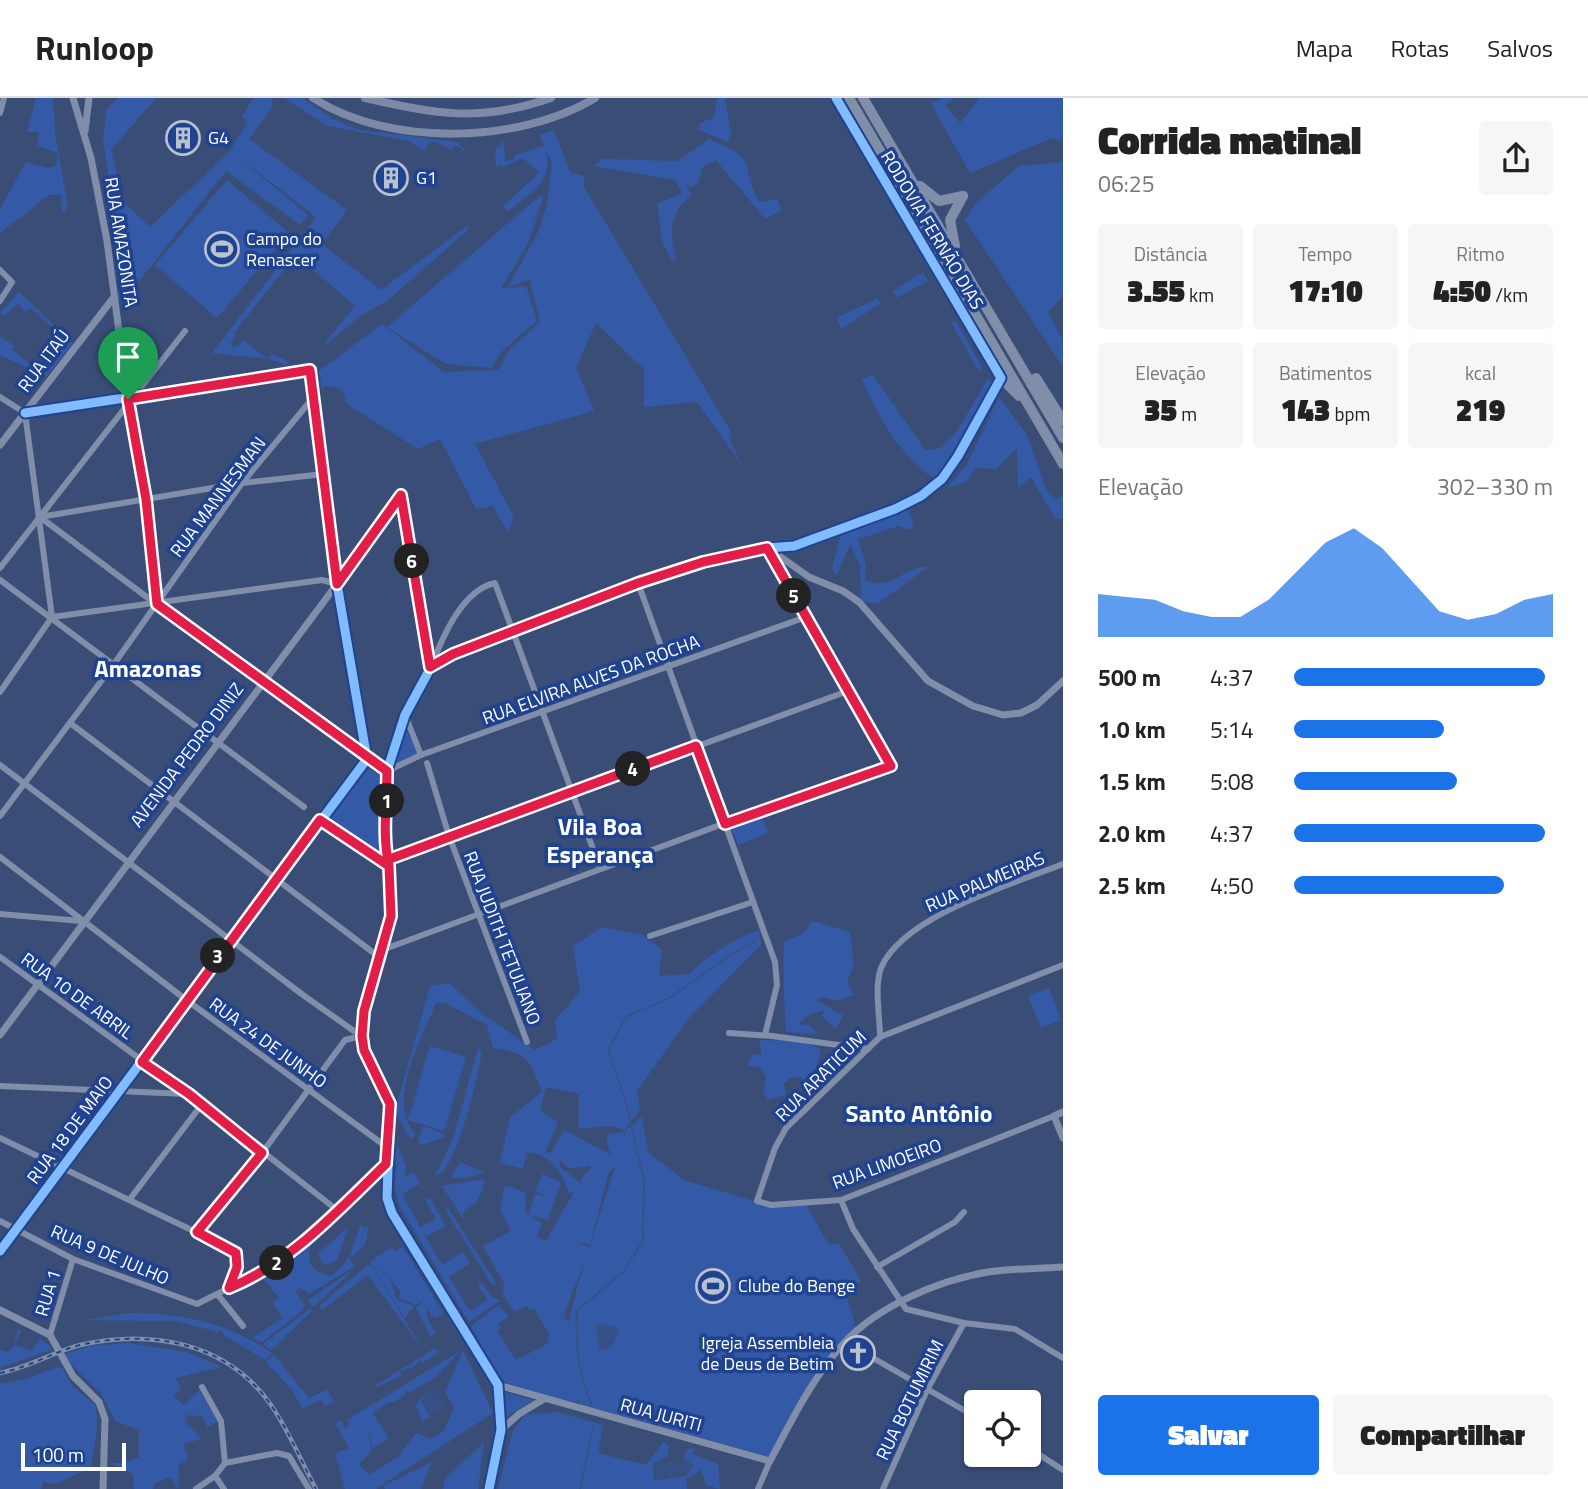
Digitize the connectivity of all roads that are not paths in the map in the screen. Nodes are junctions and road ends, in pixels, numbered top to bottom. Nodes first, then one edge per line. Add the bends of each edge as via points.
1 (4, 98) edge
2 (73, 98) edge
3 (89, 98) edge
4 (313, 98) edge
5 (365, 98) edge
6 (551, 98) edge
7 (594, 98) edge
8 (836, 98) edge
9 (849, 98) edge
10 (863, 98) edge
11 (0, 113) edge
12 (85, 135) junction
13 (911, 179) junction
14 (958, 259) junction
15 (0, 270) edge
16 (114, 297) junction
17 (0, 301) edge
18 (185, 331) dead end
19 (1009, 347) junction
20 (1001, 378) junction
21 (0, 397) edge
22 (128, 399) junction
23 (312, 399) junction
24 (1031, 408) junction
25 (25, 413) junction
26 (1063, 421) edge
27 (1063, 438) edge
28 (0, 445) edge
29 (1063, 464) edge
30 (324, 474) junction
31 (242, 484) junction
32 (146, 499) junction
33 (40, 517) junction
34 (767, 548) junction
35 (0, 568) edge
36 (0, 580) edge
37 (638, 583) junction
38 (337, 584) junction
39 (157, 604) junction
40 (52, 617) junction
41 (806, 617) junction
42 (514, 632) junction
43 (114, 664) junction
44 (430, 667) junction
45 (667, 667) junction
46 (262, 681) junction
47 (1063, 681) edge
48 (848, 691) junction
49 (0, 692) edge
50 (543, 713) junction
51 (405, 715) junction
52 (70, 723) junction
53 (217, 742) junction
54 (696, 746) junction
55 (421, 755) junction
56 (367, 758) junction
57 (428, 763) dead end
58 (0, 765) edge
59 (387, 771) junction
60 (24, 783) junction
61 (573, 792) junction
62 (172, 800) junction
63 (304, 807) dead end
64 (0, 816) edge
65 (320, 820) junction
66 (725, 824) junction
67 (449, 836) junction
68 (0, 857) edge
69 (128, 861) junction
70 (388, 863) junction
71 (1063, 864) edge
72 (600, 869) junction
73 (277, 880) junction
74 (753, 902) junction
75 (0, 914) edge
76 (477, 915) junction
77 (83, 921) junction
78 (650, 936) dead end
79 (231, 940) junction
80 (380, 953) junction
81 (0, 957) edge
82 (1063, 965) edge
83 (37, 985) junction
84 (185, 999) junction
85 (729, 1033) dead end
86 (0, 1035) edge
87 (765, 1035) junction
88 (362, 1036) junction
89 (880, 1038) junction
90 (527, 1042) dead end
91 (868, 1049) junction
92 (142, 1062) junction
93 (0, 1086) edge
94 (307, 1089) junction
95 (116, 1092) junction
96 (189, 1094) junction
97 (202, 1104) junction
98 (1063, 1112) edge
99 (1054, 1116) junction
100 (0, 1138) edge
101 (1063, 1138) edge
102 (388, 1149) junction
103 (262, 1153) junction
104 (386, 1164) junction
105 (62, 1166) junction
106 (130, 1199) junction
107 (841, 1200) junction
108 (757, 1201) joint
109 (337, 1210) junction
110 (964, 1212) dead end
111 (0, 1221) edge
112 (16, 1228) junction
113 (197, 1232) junction
114 (0, 1251) edge
115 (73, 1259) junction
116 (877, 1267) junction
117 (1063, 1267) edge
118 (229, 1288) junction
119 (215, 1297) junction
120 (900, 1304) junction
121 (0, 1310) edge
122 (964, 1323) junction
123 (243, 1326) dead end
124 (50, 1335) junction
125 (845, 1342) junction
126 (1063, 1358) edge
127 (498, 1385) junction
128 (202, 1387) dead end
129 (927, 1390) junction
130 (544, 1399) junction
131 (964, 1411) edge
132 (501, 1430) junction
133 (1041, 1456) edge
134 (770, 1461) junction
135 (225, 1463) junction
136 (1063, 1470) edge
137 (215, 1476) junction
138 (103, 1489) edge
139 (196, 1489) edge
140 (224, 1489) edge
141 (309, 1489) edge
142 (489, 1489) edge
143 (758, 1489) edge
144 (883, 1489) edge

1 - 11 street
2 - 12 street, RUA AMAZONITA
3 - 12 street, RUA AMAZONITA
4 - 7 main road via 353,119 467,134 523,128
5 - 6 main road via 477,116
8 - 20 street, RODOVIA FERNÃO DIAS
9 - 24 highway, RODOVIA FERNÃO DIAS
10 - 13 highway, RODOVIA FERNÃO DIAS
12 - 16 street, RUA AMAZONITA
13 - 14 highway, RODOVIA FERNÃO DIAS
13 - 14 highway via 939,201 963,196 950,220
14 - 19 highway, RODOVIA FERNÃO DIAS
15 - 17 street via 12,282
16 - 22 street, RUA AMAZONITA
16 - 25 street, RUA ITAÚ
18 - 22 street
19 - 26 highway
19 - 27 highway, RODOVIA FERNÃO DIAS
20 - 24 highway
20 - 34 street via 958,456 932,488 895,509 839,531 794,546
21 - 25 street
22 - 23 street via 310,370
22 - 25 street
22 - 32 street, RUA AMAZONITA
22 - 33 street
23 - 30 street
23 - 31 street, RUA MANNESMAN
24 - 29 highway, RODOVIA FERNÃO DIAS
25 - 28 street, RUA ITAÚ
25 - 33 street
30 - 31 street
30 - 38 street
31 - 32 street
31 - 39 street, RUA MANNESMAN
32 - 33 street
32 - 39 street, RUA AMAZONITA
33 - 35 street
33 - 39 street
33 - 40 street
34 - 37 street
34 - 41 street
34 - 47 street via 809,577 859,602 928,681 973,706 1003,715 1021,713
36 - 40 street
37 - 42 street
37 - 45 street
38 - 39 street via 322,580
38 - 44 street, AVENIDA PEDRO DINIZ via 401,495
38 - 46 street, AVENIDA PEDRO DINIZ
38 - 56 street
39 - 40 street
39 - 43 street, RUA MANNESMAN
39 - 46 street
40 - 43 street
40 - 49 street
41 - 45 street, RUA ELVIRA ALVES DA ROCHA
41 - 48 street
42 - 44 street via 440,659
42 - 44 street via 495,583 477,590
42 - 50 street
43 - 52 street, RUA MANNESMAN
43 - 53 street
44 - 51 street
45 - 50 street, RUA ELVIRA ALVES DA ROCHA
45 - 54 street
46 - 53 street, AVENIDA PEDRO DINIZ
46 - 56 street
48 - 54 street
48 - 66 street via 891,766
50 - 55 street, RUA ELVIRA ALVES DA ROCHA
50 - 61 street
51 - 55 street
51 - 59 street
52 - 60 street, RUA MANNESMAN
52 - 62 street
53 - 62 street, AVENIDA PEDRO DINIZ
53 - 63 street
54 - 61 street
54 - 66 street
55 - 59 street, RUA ELVIRA ALVES DA ROCHA
56 - 59 street
56 - 65 street, RUA 18 DE MAIO
57 - 67 street, RUA JUDITH TETULIANO
58 - 60 street
59 - 70 street
60 - 64 street, RUA MANNESMAN
60 - 69 street
61 - 67 street
61 - 72 street
62 - 69 street, AVENIDA PEDRO DINIZ
62 - 73 street
65 - 70 street
65 - 73 street, RUA 18 DE MAIO
66 - 72 street
66 - 74 street
67 - 70 street
67 - 76 street, RUA JUDITH TETULIANO
68 - 77 street, RUA 24 DE JUNHO
69 - 77 street, AVENIDA PEDRO DINIZ
69 - 79 street
70 - 80 street via 391,916
71 - 89 street, RUA PALMEIRAS via 938,915 904,936 881,969
72 - 76 street
73 - 79 street, RUA 18 DE MAIO
73 - 80 street
74 - 78 street
74 - 87 street via 775,962 777,985
75 - 77 street
76 - 80 street
76 - 90 street, RUA JUDITH TETULIANO
77 - 83 street, AVENIDA PEDRO DINIZ
77 - 84 street, RUA 24 DE JUNHO
79 - 84 street, RUA 18 DE MAIO
79 - 88 street
80 - 88 street
81 - 83 street, RUA 10 DE ABRIL
82 - 89 street, RUA ARATICUM
83 - 86 street, AVENIDA PEDRO DINIZ
83 - 92 street, RUA 10 DE ABRIL
84 - 92 street, RUA 18 DE MAIO
84 - 94 street, RUA 24 DE JUNHO
85 - 87 street
87 - 91 street
88 - 94 street via 345,1040
88 - 102 street via 390,1104
89 - 91 street, RUA ARATICUM
91 - 108 street, RUA ARATICUM via 786,1128
92 - 95 street, RUA 18 DE MAIO
92 - 96 street, RUA 10 DE ABRIL
93 - 95 street
94 - 102 street, RUA 24 DE JUNHO
94 - 103 street
95 - 96 street
95 - 105 street, RUA 18 DE MAIO
96 - 97 street, RUA 10 DE ABRIL
97 - 103 street, RUA 10 DE ABRIL
97 - 106 street
98 - 99 street, RUA LIMOEIRO
99 - 101 street
99 - 107 street, RUA LIMOEIRO
100 - 105 street
102 - 104 street
103 - 109 street, RUA 10 DE ABRIL
103 - 113 street
104 - 109 street
104 - 127 street via 387,1198 399,1228
105 - 106 street
105 - 112 street, RUA 18 DE MAIO
106 - 113 street
107 - 108 street, RUA LIMOEIRO via 771,1205
107 - 116 street
109 - 118 street via 275,1265
110 - 116 street via 955,1222
111 - 112 street, RUA 9 DE JULHO
112 - 114 street, RUA 18 DE MAIO
112 - 115 street, RUA 9 DE JULHO
113 - 118 street via 236,1253 237,1267
115 - 119 street, RUA 9 DE JULHO via 197,1304
115 - 124 street, RUA 1
116 - 120 street
117 - 120 street via 987,1272 955,1280
118 - 119 street
119 - 123 street
120 - 122 street via 909,1311
120 - 125 street
121 - 124 street
122 - 126 street via 1015,1329
122 - 129 street, RUA BOTUMIRIM
124 - 138 street via 73,1376 99,1402 105,1419
125 - 129 street
125 - 134 street via 810,1387
127 - 130 street, RUA JURITI
127 - 132 street
128 - 135 street via 221,1421
129 - 131 street
129 - 144 street, RUA BOTUMIRIM
130 - 132 street
130 - 134 street, RUA JURITI
132 - 142 street
133 - 136 street
134 - 143 street
135 - 137 street
135 - 141 street via 277,1453 289,1457
137 - 139 street
137 - 140 street

